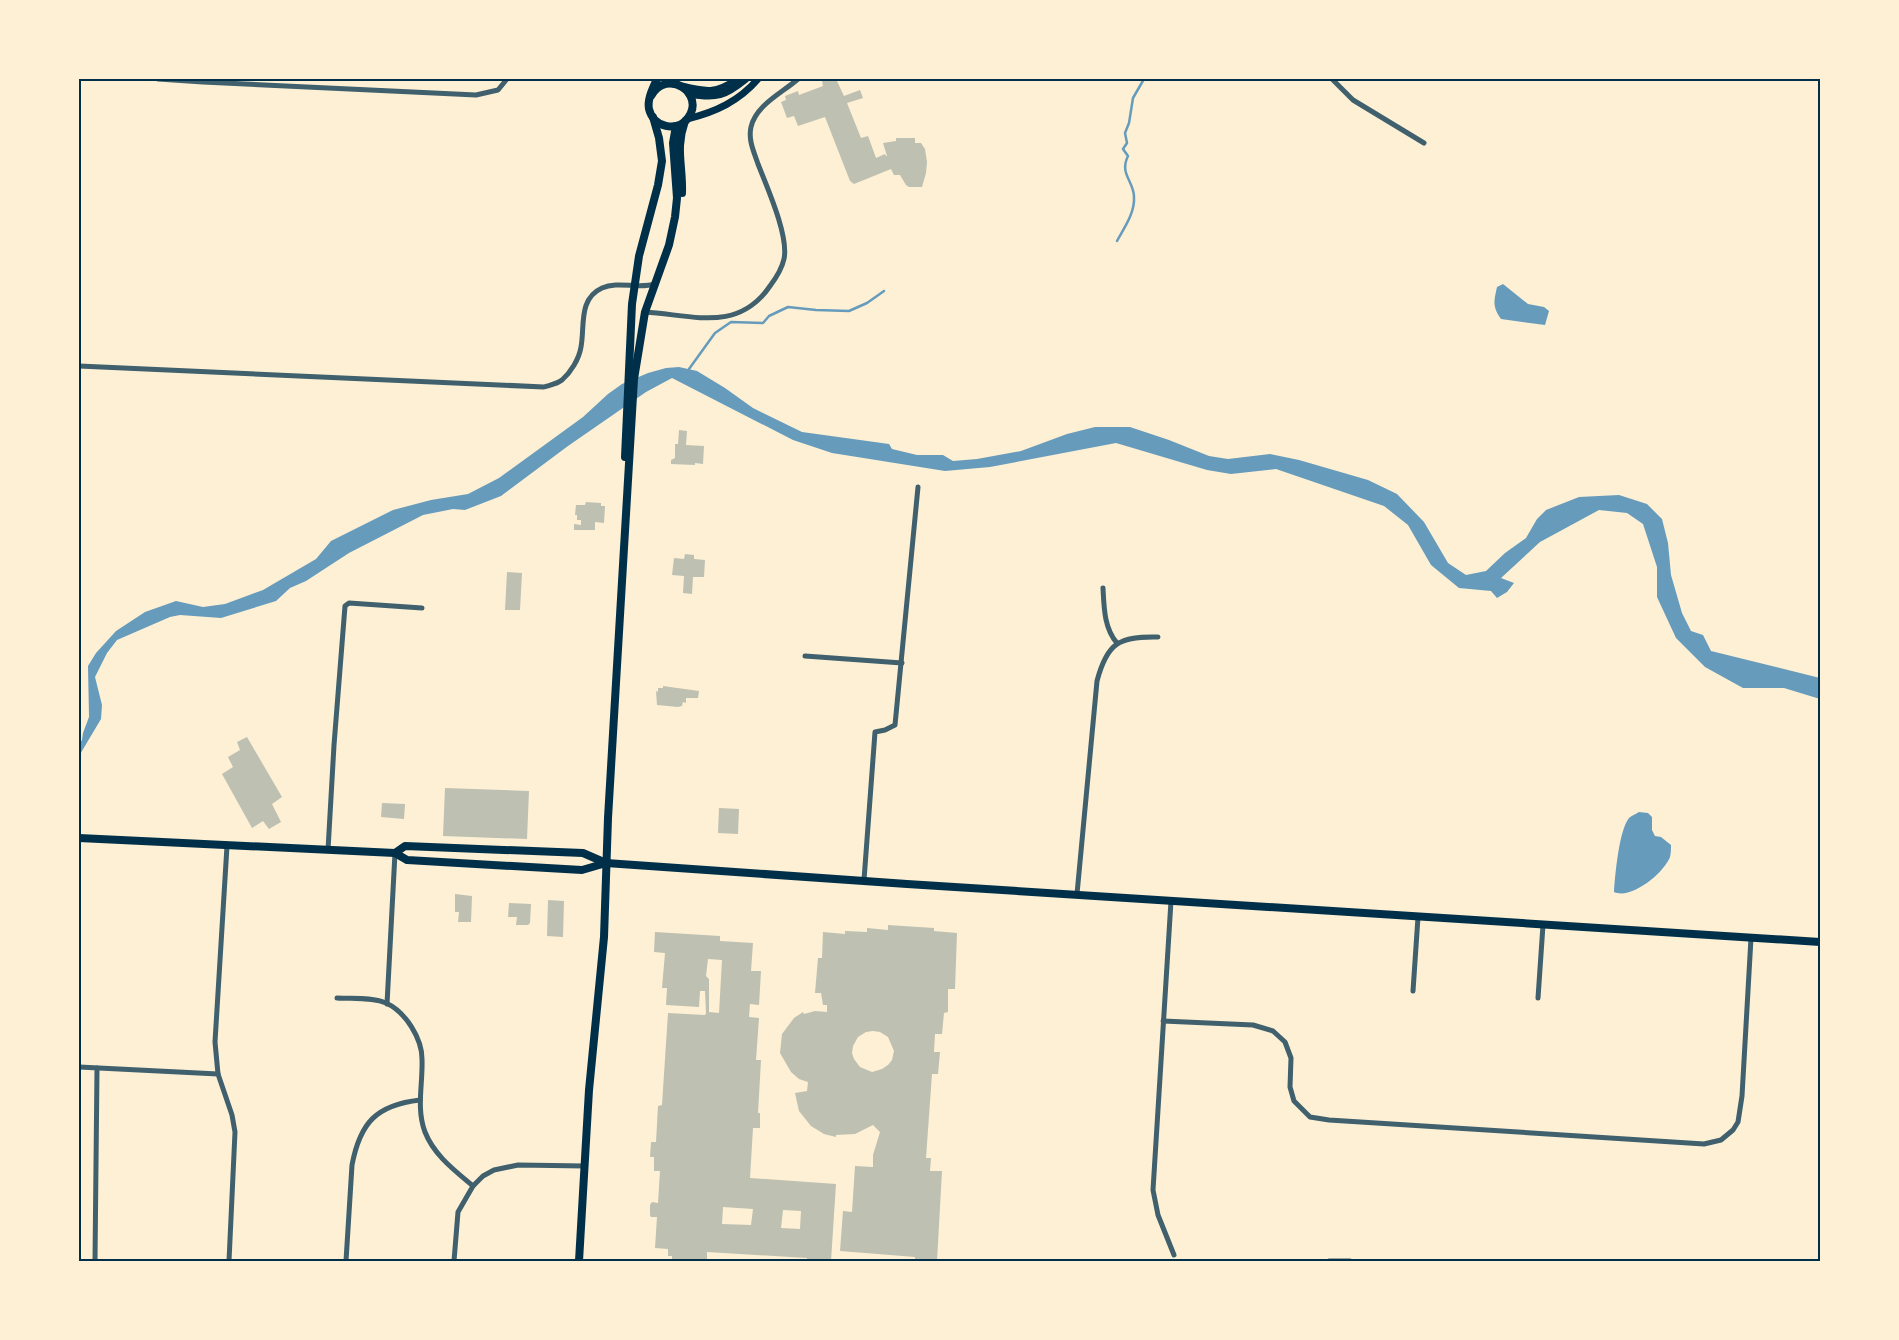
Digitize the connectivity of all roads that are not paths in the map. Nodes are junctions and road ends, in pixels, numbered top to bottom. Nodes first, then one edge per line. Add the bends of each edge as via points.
1 (158, 79) edge
2 (507, 79) edge
3 (737, 79) edge
4 (746, 79) edge
5 (758, 79) edge
6 (798, 79) edge
7 (1332, 79) edge
8 (660, 81) edge
9 (680, 83) edge
10 (690, 94) junction
11 (653, 117) junction
12 (686, 120) junction
13 (676, 126) junction
14 (1424, 144) dead end
15 (659, 276) junction
16 (656, 284) junction
17 (634, 286) junction
18 (645, 312) junction
19 (79, 366) edge
20 (628, 440) junction
21 (918, 488) dead end
22 (1103, 588) dead end
23 (422, 608) dead end
24 (1158, 637) dead end
25 (1117, 643) junction
26 (805, 656) dead end
27 (902, 663) junction
28 (79, 838) edge
29 (227, 846) junction
30 (328, 850) junction
31 (395, 854) junction
32 (606, 863) junction
33 (864, 880) junction
34 (1077, 894) junction
35 (1171, 901) junction
36 (1418, 917) junction
37 (1543, 925) junction
38 (1751, 938) junction
39 (1820, 942) edge
40 (1413, 991) dead end
41 (336, 998) dead end
42 (1538, 998) dead end
43 (387, 1004) junction
44 (1163, 1021) junction
45 (79, 1067) edge
46 (97, 1068) junction
47 (218, 1074) junction
48 (420, 1100) junction
49 (585, 1166) junction
50 (472, 1186) junction
51 (1174, 1255) dead end
52 (95, 1261) edge
53 (229, 1261) edge
54 (346, 1261) edge
55 (454, 1261) edge
56 (579, 1261) edge
57 (1329, 1261) edge
58 (1350, 1261) edge

1 - 2 street via 476,95 498,90
3 - 9 main road via 716,91
4 - 10 main road via 722,96
5 - 12 main road via 734,101
6 - 18 street via 756,115 751,127 750,140 785,245 784,259 776,278 763,296 734,315 714,319
7 - 14 street via 1353,100
8 - 9 main road
8 - 11 main road via 649,106
9 - 10 main road
10 - 12 main road via 692,108
11 - 13 main road via 665,126
11 - 17 main road via 661,151 661,172
12 - 13 main road
12 - 15 main road via 679,143 682,178 679,221 669,258
13 - 15 main road via 673,143 677,178 675,217
15 - 16 main road
16 - 17 street
16 - 18 main road
17 - 19 street via 603,287 594,293 584,310 577,360 560,381 544,387
17 - 20 main road via 630,316
18 - 20 main road
20 - 32 main road
21 - 27 street
22 - 25 street via 1110,635
23 - 30 street via 349,603 345,606
24 - 25 street via 1137,636
25 - 34 street via 1103,660 1097,681
26 - 27 street
27 - 33 street via 895,725 875,732
28 - 29 main road
29 - 30 main road
29 - 47 street via 215,1042
30 - 31 main road
31 - 32 main road via 407,860 582,870
31 - 32 main road via 405,846 583,853
31 - 43 street
32 - 33 main road
32 - 49 main road
33 - 34 main road
34 - 35 main road
35 - 36 main road
35 - 44 street
36 - 37 main road
36 - 40 street
37 - 38 main road
37 - 42 street
38 - 39 main road
38 - 44 street via 1738,1122 1721,1140 1704,1144 1310,1117 1294,1101 1290,1087 1291,1058 1285,1042 1273,1030 1253,1025
41 - 43 street
43 - 48 street via 408,1022 418,1039 422,1058
44 - 51 street via 1153,1190 1158,1216
45 - 46 street
46 - 47 street
46 - 52 street
47 - 53 street via 235,1132
48 - 50 street via 421,1118 432,1147
48 - 54 street via 391,1106 362,1130 352,1165
49 - 50 street via 504,1167 483,1176
49 - 56 main road
50 - 55 street via 458,1212
57 - 58 street

